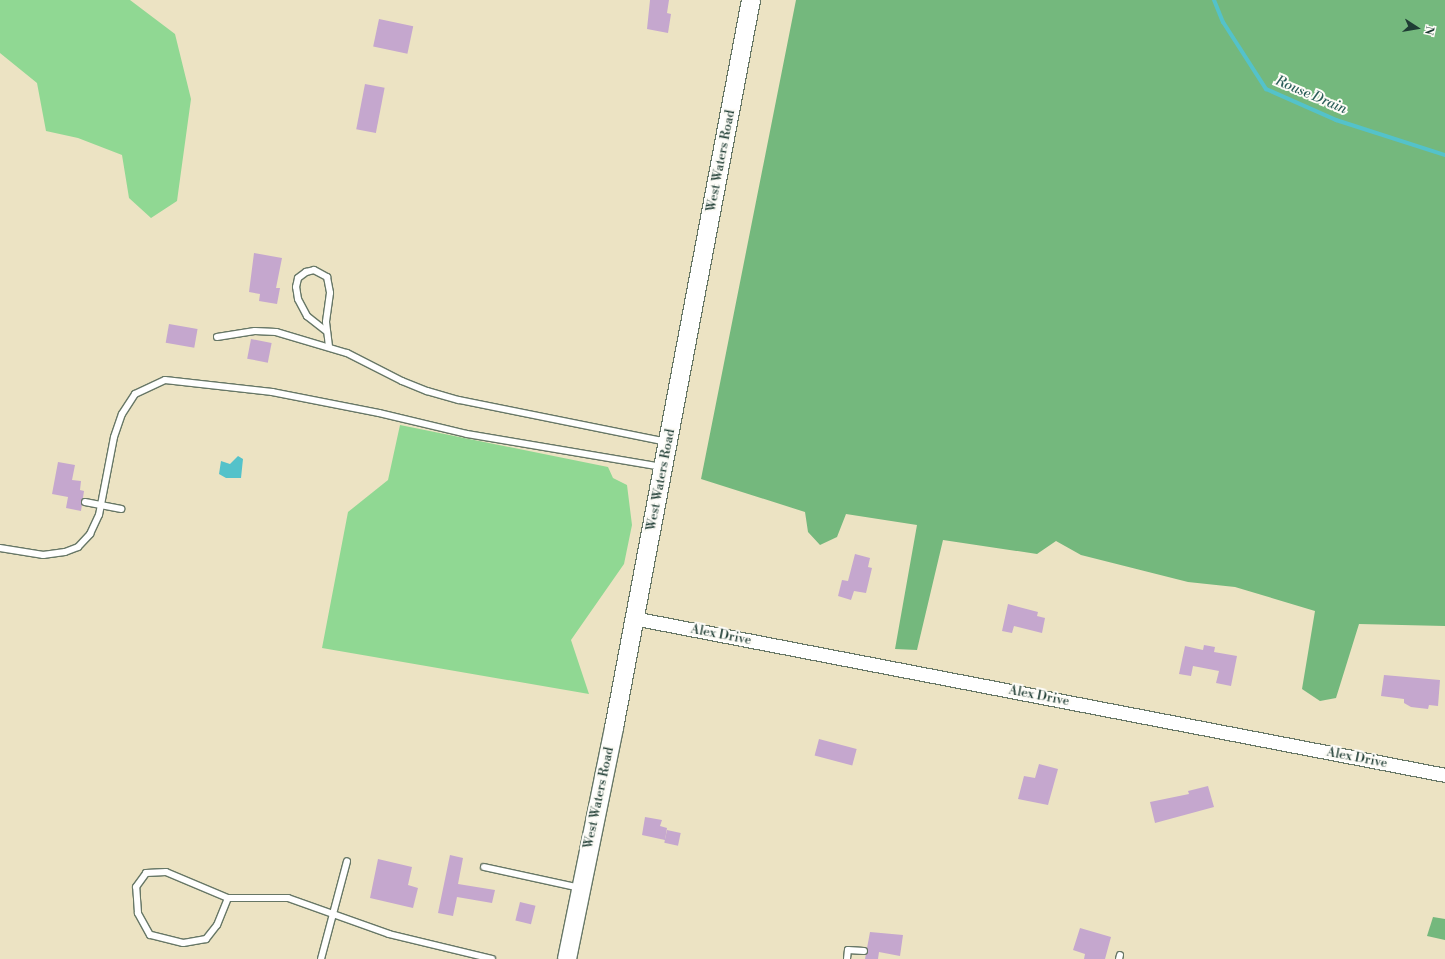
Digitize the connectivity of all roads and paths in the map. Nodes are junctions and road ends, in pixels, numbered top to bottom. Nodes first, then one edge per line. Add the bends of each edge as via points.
1 (752, 0) edge
2 (326, 331) junction
3 (217, 337) dead end
4 (329, 347) junction
5 (668, 443) junction
6 (664, 468) junction
7 (85, 502) dead end
8 (101, 505) junction
9 (121, 509) dead end
10 (0, 548) edge
11 (633, 618) junction
12 (1445, 775) edge
13 (347, 861) dead end
14 (484, 867) dead end
15 (580, 888) junction
16 (228, 898) junction
17 (334, 914) junction
18 (864, 951) dead end
19 (321, 959) edge
20 (492, 959) edge
21 (567, 959) edge
22 (847, 959) edge

1 - 5 street, West Waters Road
2 - 2 lane via 330,293 327,277 314,270 306,272 298,278 298,299 307,316
2 - 4 lane
3 - 4 lane via 266,330
4 - 5 lane via 347,353 402,381 446,396
5 - 6 street, West Waters Road
6 - 8 lane via 467,434 380,413 272,392 165,380 135,394 122,414 114,437
6 - 11 street, West Waters Road
7 - 8 lane
8 - 9 lane
8 - 10 lane via 90,534 78,547 65,552 43,554
11 - 12 street, Alex Drive
11 - 15 street, West Waters Road
13 - 17 lane
14 - 15 lane
15 - 21 street, West Waters Road
16 - 16 lane via 166,872 146,873 136,887 138,913 150,935 183,943 206,939
16 - 17 lane via 288,898
17 - 19 lane
17 - 20 lane via 389,934
18 - 22 lane via 848,950

